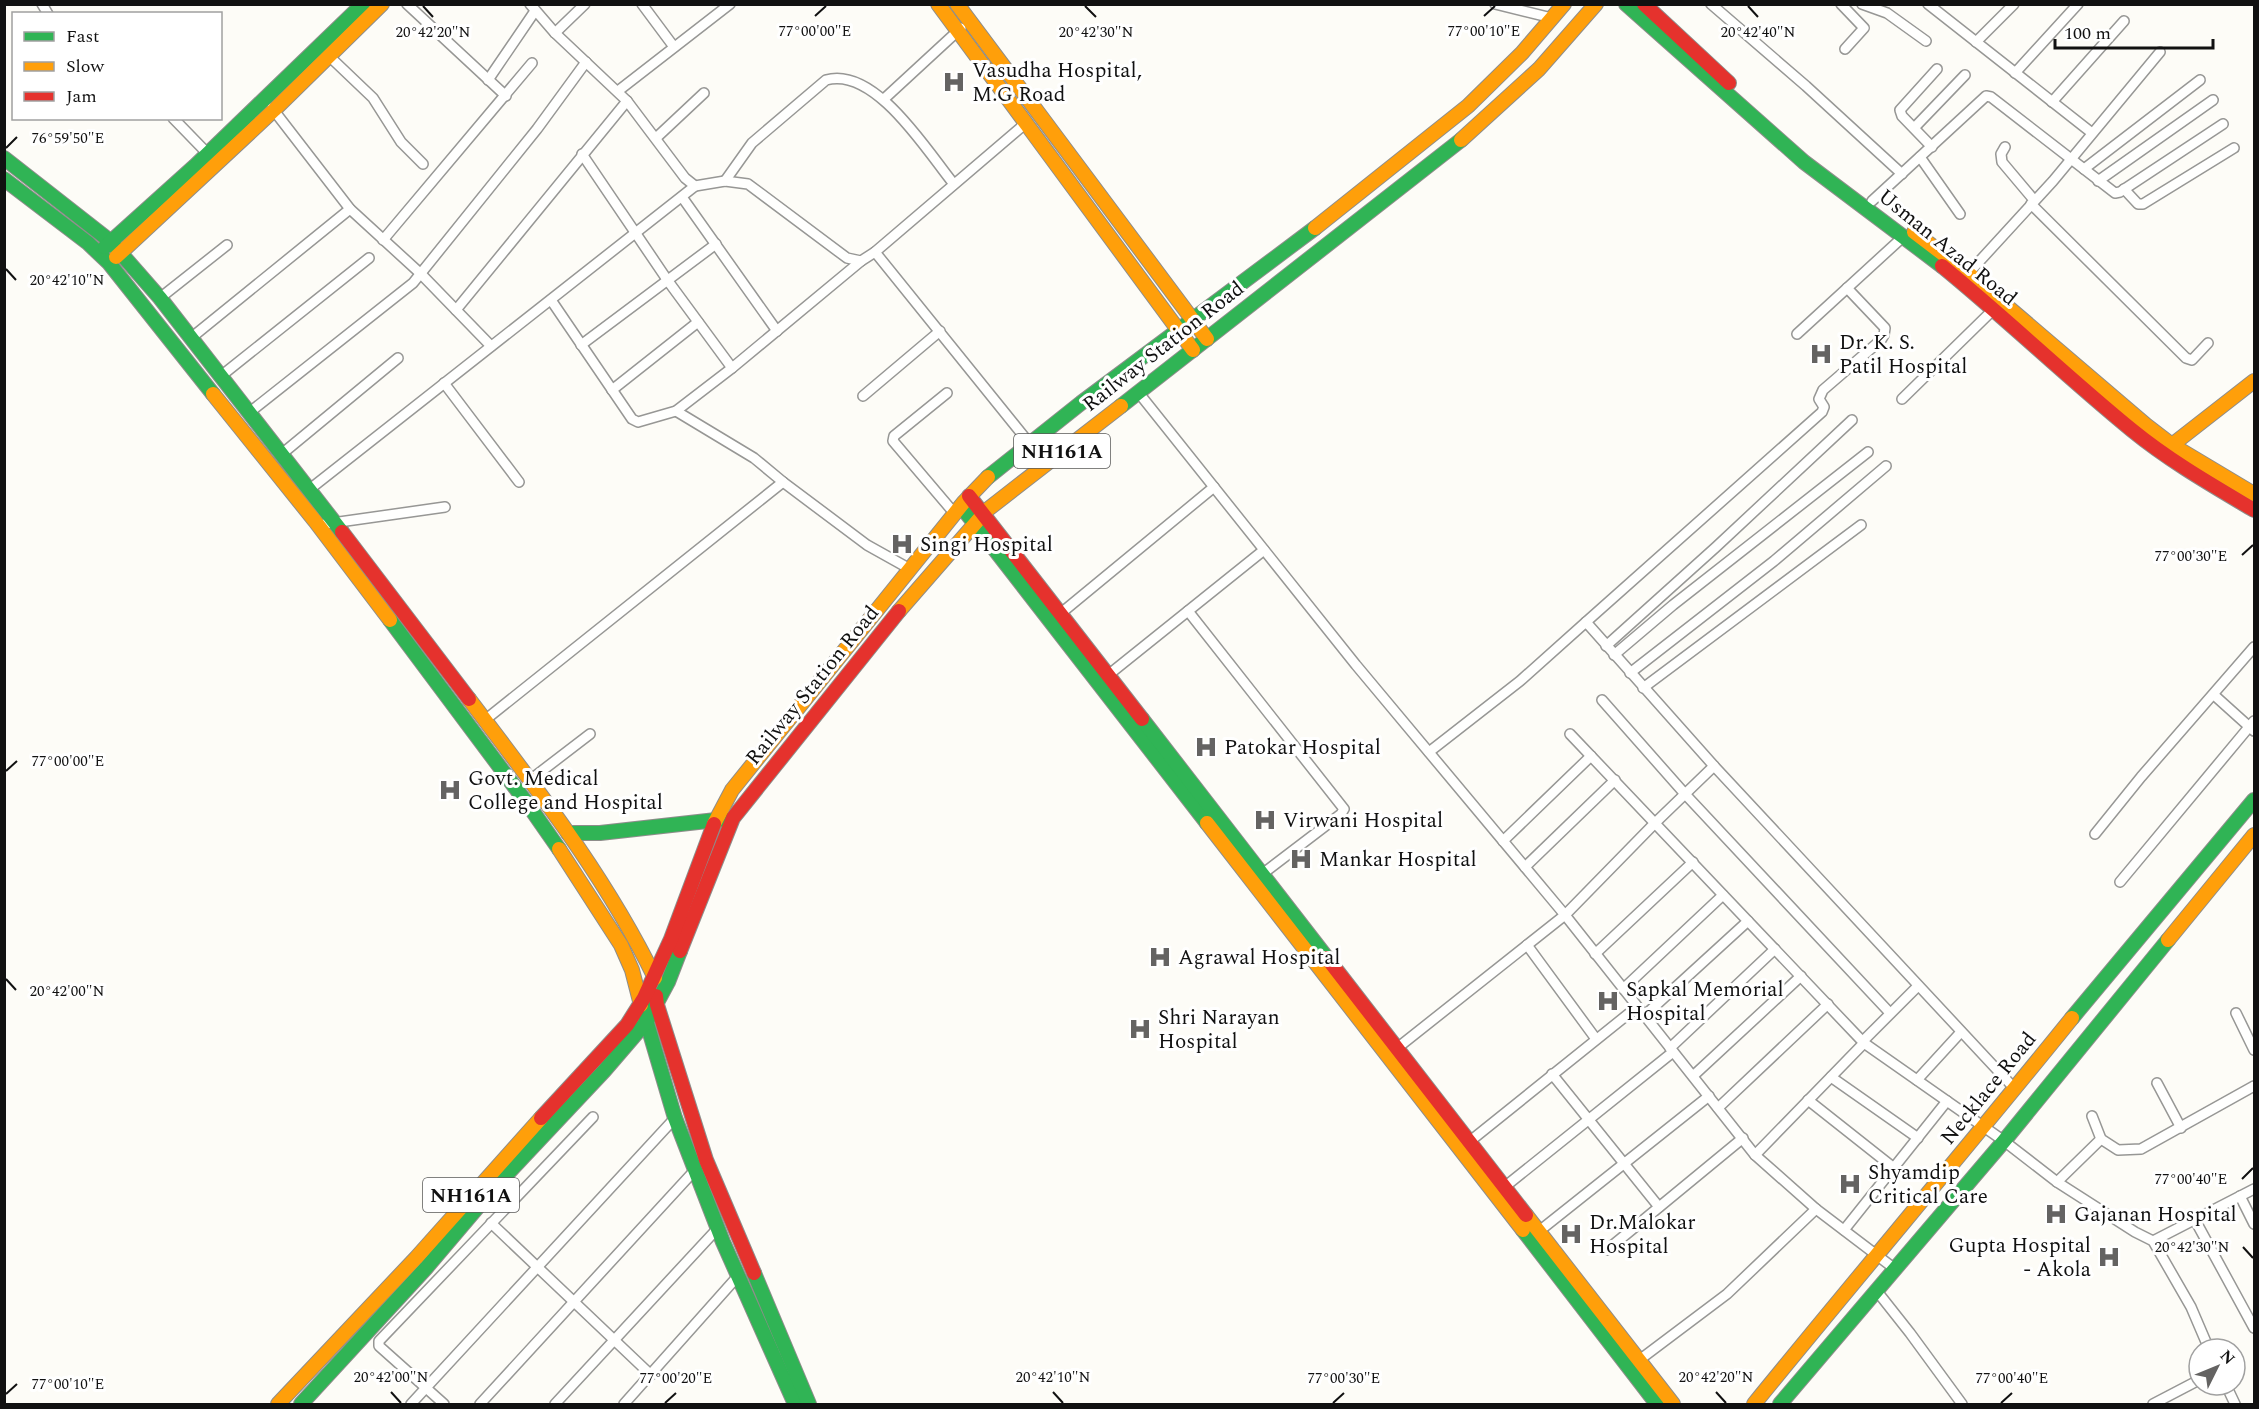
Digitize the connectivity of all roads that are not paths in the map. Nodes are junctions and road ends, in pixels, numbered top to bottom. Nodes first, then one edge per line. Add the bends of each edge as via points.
1 (363, 4) edge
2 (382, 4) edge
3 (407, 4) edge
4 (585, 4) edge
5 (642, 4) edge
6 (730, 4) edge
7 (938, 4) edge
8 (957, 4) edge
9 (1495, 4) edge
10 (1564, 4) edge
11 (1596, 4) edge
12 (1626, 4) edge
13 (1644, 4) edge
14 (1711, 4) edge
15 (1841, 4) edge
16 (1862, 4) edge
17 (1928, 4) edge
18 (2014, 4) edge
19 (2078, 4) edge
20 (533, 8) edge
21 (1552, 18) junction
22 (970, 21) junction
23 (2124, 21) dead end
24 (958, 31) junction
25 (555, 33) junction
26 (1926, 41) dead end
27 (1976, 42) junction
28 (674, 47) junction
29 (1845, 49) dead end
30 (2160, 52) dead end
31 (329, 56) junction
32 (586, 62) junction
33 (532, 63) dead end
34 (1937, 69) dead end
35 (2015, 73) junction
36 (1965, 75) dead end
37 (488, 80) junction
38 (2200, 80) dead end
39 (618, 91) junction
40 (704, 93) dead end
41 (506, 96) junction
42 (884, 99) junction
43 (2213, 100) dead end
44 (627, 101) junction
45 (2052, 102) junction
46 (269, 105) junction
47 (175, 120) edge
48 (1026, 123) junction
49 (2223, 124) dead end
50 (1914, 128) junction
51 (2092, 134) junction
52 (656, 138) junction
53 (1932, 147) junction
54 (2005, 147) dead end
55 (2234, 148) dead end
56 (208, 154) junction
57 (582, 154) junction
58 (1920, 156) junction
59 (4, 158) edge
60 (2071, 159) junction
61 (423, 164) dead end
62 (2084, 169) junction
63 (1902, 174) junction
64 (4, 179) edge
65 (724, 181) junction
66 (2098, 181) junction
67 (953, 183) junction
68 (695, 186) junction
69 (2124, 189) junction
70 (682, 197) junction
71 (1872, 201) junction
72 (2032, 202) junction
73 (350, 209) junction
74 (1960, 214) dead end
75 (636, 232) junction
76 (1904, 236) junction
77 (383, 240) junction
78 (110, 241) junction
79 (716, 244) junction
80 (227, 245) dead end
81 (121, 251) junction
82 (875, 252) junction
83 (99, 253) junction
84 (369, 258) dead end
85 (861, 261) junction
86 (109, 263) junction
87 (421, 274) junction
88 (1965, 277) junction
89 (668, 281) junction
90 (1847, 288) junction
91 (160, 298) junction
92 (550, 300) junction
93 (1998, 305) junction
94 (456, 310) junction
95 (1192, 320) junction
96 (698, 322) junction
97 (1177, 330) junction
98 (777, 331) junction
99 (940, 331) junction
100 (1797, 334) dead end
101 (191, 338) junction
102 (1207, 339) junction
103 (2208, 343) dead end
104 (581, 345) junction
105 (491, 346) junction
106 (1193, 350) junction
107 (398, 358) dead end
108 (732, 368) junction
109 (221, 376) junction
110 (2254, 381) edge
111 (444, 383) junction
112 (612, 390) junction
113 (1138, 392) junction
114 (947, 393) dead end
115 (863, 396) dead end
116 (1902, 399) dead end
117 (676, 411) junction
118 (250, 412) junction
119 (1852, 420) dead end
120 (1030, 444) junction
121 (2172, 445) junction
122 (1868, 452) dead end
123 (283, 453) junction
124 (1886, 466) dead end
125 (519, 482) dead end
126 (783, 482) junction
127 (1214, 488) junction
128 (310, 489) junction
129 (2254, 494) edge
130 (961, 505) junction
131 (445, 507) dead end
132 (2254, 510) edge
133 (979, 519) junction
134 (334, 521) junction
135 (318, 525) junction
136 (1861, 525) dead end
137 (1264, 550) junction
138 (910, 569) junction
139 (1188, 611) junction
140 (1060, 614) junction
141 (1586, 622) junction
142 (1606, 646) junction
143 (2254, 647) edge
144 (1614, 655) junction
145 (1630, 673) junction
146 (1107, 676) junction
147 (1643, 688) junction
148 (2214, 695) junction
149 (1602, 700) dead end
150 (485, 720) junction
151 (2253, 726) edge
152 (590, 734) dead end
153 (1570, 734) dead end
154 (1429, 752) junction
155 (1591, 756) junction
156 (1714, 766) junction
157 (530, 780) junction
158 (1615, 780) junction
159 (1684, 794) junction
160 (2254, 800) edge
161 (733, 818) junction
162 (717, 819) junction
163 (1655, 823) junction
164 (568, 833) junction
165 (2095, 834) dead end
166 (2254, 836) edge
167 (1503, 841) junction
168 (1692, 862) junction
169 (1525, 867) junction
170 (1261, 875) junction
171 (2120, 882) dead end
172 (1723, 895) junction
173 (1565, 915) junction
174 (1748, 921) junction
175 (1527, 945) junction
176 (1775, 949) junction
177 (1596, 954) junction
178 (1801, 976) junction
179 (655, 978) junction
180 (1918, 986) junction
181 (1623, 989) junction
182 (1827, 1004) junction
183 (641, 1005) junction
184 (657, 1005) junction
185 (1637, 1007) junction
186 (1890, 1013) junction
187 (2236, 1013) dead end
188 (1644, 1016) junction
189 (647, 1021) junction
190 (1961, 1032) junction
191 (1596, 1039) junction
192 (1863, 1042) junction
193 (1396, 1049) junction
194 (1672, 1050) junction
195 (2254, 1050) edge
196 (1552, 1074) junction
197 (1693, 1076) junction
198 (1831, 1077) junction
199 (1917, 1080) junction
200 (2157, 1083) dead end
201 (2254, 1086) edge
202 (2015, 1089) junction
203 (1709, 1096) junction
204 (1808, 1100) junction
205 (1947, 1101) junction
206 (1718, 1108) junction
207 (2092, 1116) dead end
208 (593, 1117) dead end
209 (675, 1118) junction
210 (1590, 1119) junction
211 (1984, 1127) junction
212 (2181, 1128) junction
213 (1743, 1138) junction
214 (1918, 1138) junction
215 (2101, 1139) junction
216 (2004, 1141) junction
217 (1469, 1142) junction
218 (1755, 1155) junction
219 (1624, 1163) junction
220 (1894, 1168) junction
221 (695, 1170) junction
222 (2057, 1182) junction
223 (2254, 1189) edge
224 (1500, 1191) junction
225 (2240, 1196) junction
226 (1659, 1207) junction
227 (1816, 1209) junction
228 (2195, 1220) junction
229 (491, 1223) junction
230 (2254, 1224) edge
231 (718, 1228) junction
232 (1844, 1230) junction
233 (1538, 1232) junction
234 (2153, 1241) junction
235 (1607, 1250) dead end
236 (1876, 1254) junction
237 (539, 1267) junction
238 (1895, 1269) junction
239 (738, 1276) junction
240 (1876, 1290) junction
241 (575, 1301) junction
242 (2254, 1328) edge
243 (2204, 1337) edge
244 (614, 1339) junction
245 (1638, 1361) junction
246 (651, 1375) junction
247 (2187, 1386) edge
248 (426, 1388) junction
249 (278, 1404) edge
250 (302, 1404) edge
251 (411, 1404) edge
252 (444, 1404) edge
253 (480, 1404) edge
254 (555, 1404) edge
255 (624, 1404) edge
256 (795, 1404) edge
257 (809, 1404) edge
258 (1657, 1404) edge
259 (1673, 1404) edge
260 (1754, 1404) edge
261 (1780, 1404) edge
262 (1962, 1404) edge
263 (2153, 1404) edge

1 - 46 main road
2 - 31 main road
3 - 37 street
4 - 25 street
5 - 28 street
6 - 28 street
7 - 24 main road
8 - 22 main road
9 - 21 street
10 - 21 main road, Railway Station Road / NH161A
11 - 102 main road, Railway Station Road / NH161A via 1539,69 1484,122
12 - 76 main road, Usman Azad Road via 1804,162
13 - 71 main road, Usman Azad Road via 1808,153
14 - 63 street
15 - 29 street via 1864,28
16 - 26 street via 1887,14
17 - 27 street
18 - 27 street
19 - 35 street
20 - 25 street
20 - 37 street
21 - 95 main road, Railway Station Road / NH161A via 1468,106 1330,217
22 - 24 street
22 - 95 main road
23 - 45 street
24 - 42 street
24 - 48 main road
25 - 32 street
27 - 35 street
28 - 39 street
30 - 51 street
31 - 46 main road
31 - 61 street via 373,98 401,142
32 - 39 street
32 - 87 street
33 - 41 street
34 - 50 street via 1900,110
35 - 45 street
36 - 50 street
37 - 41 street
38 - 62 street
39 - 44 street
40 - 52 street
41 - 77 street
42 - 65 street via 864,86 826,80 752,143
42 - 67 street
43 - 66 street
44 - 52 street
44 - 57 street
45 - 51 street
46 - 56 main road
46 - 73 street
46 - 81 main road
47 - 56 street
48 - 67 street
48 - 97 main road
49 - 69 street
50 - 53 street
51 - 60 street
52 - 68 street
53 - 58 street
53 - 60 street via 1988,96
54 - 72 street via 2002,162
55 - 69 street via 2143,204 2138,204
56 - 78 main road
57 - 75 street
57 - 94 street
58 - 63 street
58 - 74 street
59 - 78 main road
60 - 62 street
60 - 72 street
62 - 66 street
63 - 71 street
64 - 83 main road
65 - 68 street
65 - 85 street via 748,184 847,258
66 - 69 street via 2115,193
67 - 82 street
68 - 70 street
70 - 75 street
70 - 79 street
71 - 88 main road, Usman Azad Road
72 - 88 street
72 - 103 street via 2186,357 2192,360
73 - 77 street
73 - 101 street
75 - 89 street
75 - 92 street
76 - 88 main road, Usman Azad Road
76 - 90 street
77 - 87 street
78 - 81 main road
78 - 83 main road
79 - 89 street
79 - 98 street
80 - 91 street
81 - 86 main road
81 - 91 main road
82 - 85 street
82 - 99 street
83 - 86 main road
84 - 109 street
85 - 98 street
86 - 135 main road
87 - 94 street
87 - 118 street
88 - 93 main road, Usman Azad Road
89 - 96 street
89 - 104 street
90 - 100 street
90 - 141 street via 1885,328 1881,340 1823,390 1819,399 1824,407 1822,412
91 - 101 main road
92 - 104 street
92 - 105 street
93 - 116 street
93 - 121 main road, Usman Azad Road
93 - 132 main road, Usman Azad Road via 2132,430
94 - 105 street
95 - 97 main road, Railway Station Road / NH161A
95 - 102 main road
96 - 108 street
96 - 112 street
97 - 106 main road
97 - 120 main road, Railway Station Road / NH161A
98 - 108 street
99 - 115 street
99 - 120 street
101 - 109 main road
102 - 106 main road, Railway Station Road / NH161A
104 - 112 street
105 - 111 street
106 - 113 main road, Railway Station Road / NH161A
107 - 123 street
108 - 117 street
109 - 118 main road
110 - 121 main road
111 - 125 street
111 - 128 street
112 - 117 street via 635,421
113 - 127 street
113 - 133 main road, Railway Station Road / NH161A
114 - 130 street via 894,436 893,441
117 - 126 street via 754,458
118 - 123 main road
119 - 142 street
120 - 130 main road, Railway Station Road / NH161A via 983,481
121 - 129 main road, Usman Azad Road
122 - 144 street
123 - 128 main road
124 - 145 street via 1774,561
126 - 138 street via 867,545
126 - 150 street
127 - 137 street
127 - 140 street
128 - 134 main road
130 - 133 main road
130 - 138 main road, Railway Station Road / NH161A
131 - 134 street
133 - 140 main road
133 - 161 main road, Railway Station Road / NH161A via 925,579
133 - 224 main road
134 - 135 street
134 - 150 main road
135 - 183 main road via 529,806 589,894 621,945
136 - 147 street
137 - 139 street
137 - 154 street
138 - 162 main road, Railway Station Road / NH161A via 732,790
139 - 146 street
139 - 170 street via 1344,809
140 - 146 main road
141 - 142 street
141 - 154 street via 1520,681
142 - 144 street
143 - 148 street
144 - 145 street
145 - 147 street
146 - 170 main road
147 - 156 street
148 - 151 street
148 - 165 street
149 - 159 street
150 - 157 main road
151 - 171 street
152 - 157 street
153 - 155 street
154 - 167 street
155 - 158 street
155 - 167 street
156 - 159 street
156 - 180 street
157 - 164 main road
158 - 163 street
158 - 169 street
159 - 163 street
159 - 186 street
160 - 202 main road, Necklace Road
161 - 162 main road
161 - 184 main road, Railway Station Road / NH161A
162 - 164 main road
162 - 179 main road, Railway Station Road / NH161A
163 - 168 street
163 - 173 street
164 - 179 main road via 637,939
166 - 216 main road
167 - 169 street
168 - 172 street
168 - 177 street
169 - 173 street
170 - 193 main road
172 - 174 street
172 - 181 street
173 - 175 street
173 - 177 street
174 - 176 street
174 - 188 street
175 - 191 street
175 - 193 street
176 - 178 street
176 - 194 street
177 - 181 street
178 - 182 street
178 - 197 street
179 - 183 main road, NH161A
179 - 184 main road
180 - 186 street
180 - 190 street
181 - 185 street
182 - 192 street
182 - 206 street
183 - 189 main road
183 - 249 main road, NH161A via 614,1040 416,1258
184 - 189 main road, NH161A
184 - 257 main road via 706,1160
185 - 188 street
185 - 191 street
186 - 192 street
187 - 195 street
188 - 194 street
189 - 209 main road
189 - 250 main road, NH161A
190 - 199 street
190 - 202 street
191 - 196 street
192 - 198 street
192 - 199 street
193 - 217 main road
194 - 197 street
194 - 210 street
196 - 210 street
196 - 217 street
197 - 203 street
198 - 204 street
198 - 214 street
199 - 205 street
200 - 212 street
201 - 212 street
202 - 211 main road, Necklace Road
203 - 206 street
203 - 219 street
204 - 218 street
204 - 220 street
205 - 211 street
205 - 214 street
206 - 213 street
207 - 215 street
208 - 229 street
209 - 221 main road
209 - 237 street
210 - 219 street
210 - 224 street
211 - 216 street
211 - 236 main road, Necklace Road
212 - 215 street via 2141,1149 2118,1150
213 - 218 street
213 - 226 street
214 - 220 street
215 - 222 street
216 - 222 street
216 - 238 main road
217 - 224 main road
218 - 227 street
219 - 226 street
219 - 233 street
220 - 232 street
221 - 231 main road
221 - 241 street
222 - 234 street
223 - 225 street
224 - 233 main road
224 - 258 main road
225 - 228 street
225 - 230 street
226 - 235 street
227 - 232 street
227 - 245 street via 1727,1294
228 - 234 street
228 - 242 street
229 - 237 street
229 - 248 street via 379,1341 379,1346
231 - 239 main road
231 - 244 street
232 - 236 street
233 - 245 main road
234 - 243 street
236 - 238 street
236 - 260 main road, Necklace Road
237 - 241 street
237 - 248 street
238 - 240 main road
239 - 246 street
239 - 256 main road
240 - 261 main road
240 - 262 street
241 - 244 street
241 - 253 street
244 - 246 street
244 - 254 street
245 - 259 main road
246 - 255 street
247 - 263 street
248 - 251 street
248 - 252 street

